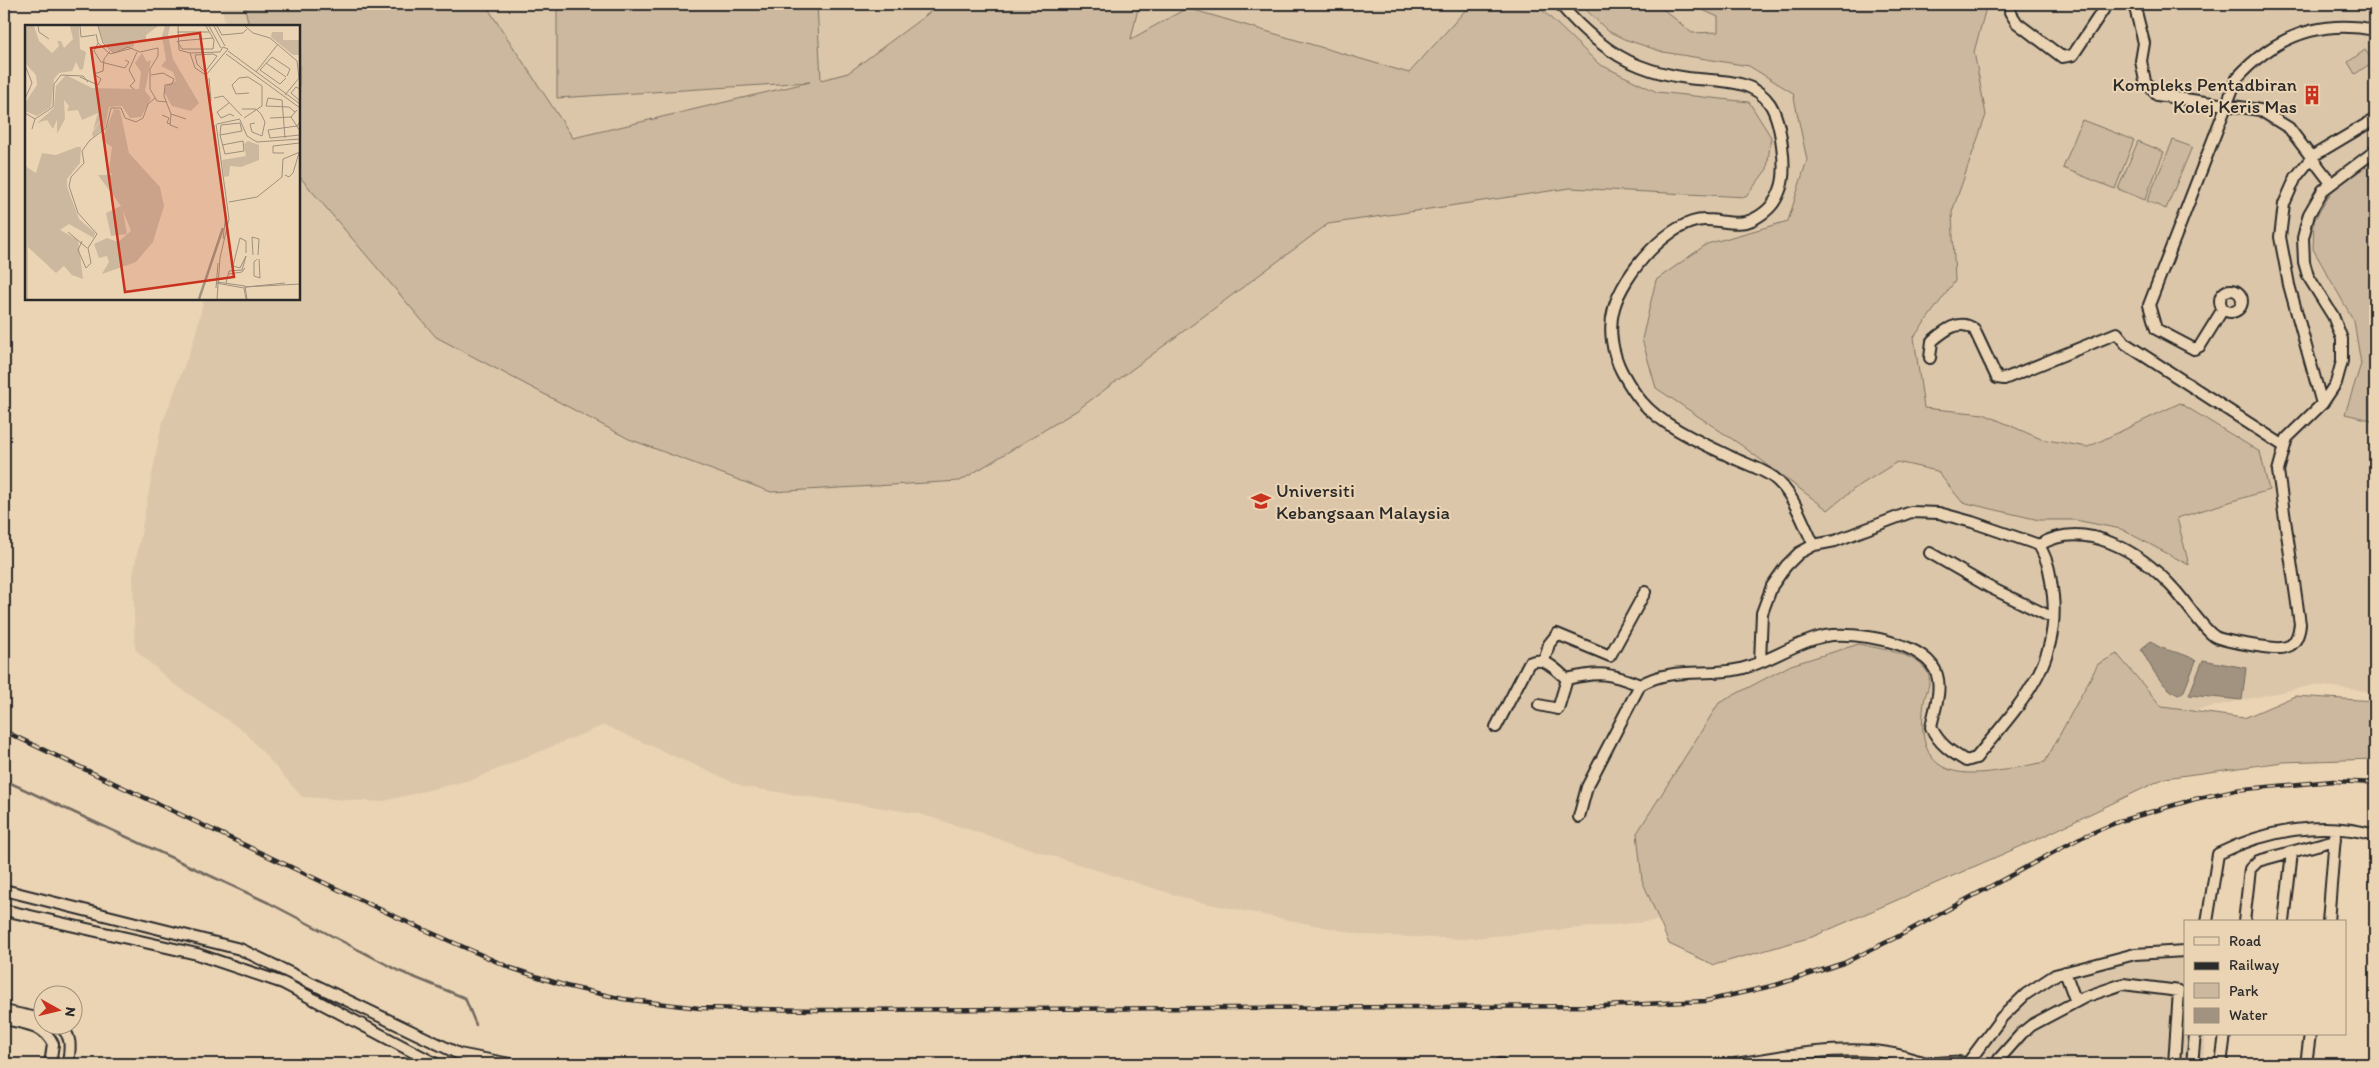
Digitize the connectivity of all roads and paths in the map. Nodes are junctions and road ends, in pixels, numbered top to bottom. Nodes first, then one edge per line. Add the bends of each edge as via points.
1 (1560, 4) edge
2 (2011, 4) edge
3 (2107, 4) edge
4 (2134, 4) edge
5 (2375, 30) edge
6 (2225, 104) junction
7 (2375, 119) edge
8 (2375, 151) edge
9 (2313, 156) junction
10 (2331, 182) junction
11 (2223, 309) dead end
12 (1930, 358) dead end
13 (2322, 404) junction
14 (2284, 446) junction
15 (1814, 545) junction
16 (2039, 545) junction
17 (1930, 553) dead end
18 (1645, 592) dead end
19 (2053, 618) junction
20 (1544, 661) junction
21 (1760, 662) junction
22 (1568, 679) junction
23 (1640, 685) junction
24 (1539, 706) dead end
25 (1496, 728) dead end
26 (1579, 817) dead end
27 (2336, 829) junction
28 (2375, 836) edge
29 (2335, 840) junction
30 (2292, 852) junction
31 (4, 890) edge
32 (4, 910) edge
33 (2206, 920) edge
34 (2244, 920) edge
35 (2284, 920) edge
36 (2328, 920) edge
37 (2184, 951) edge
38 (2065, 972) junction
39 (2076, 1002) junction
40 (4, 1011) edge
41 (32, 1017) edge
42 (4, 1019) edge
43 (68, 1036) edge
44 (2195, 1036) edge
45 (2225, 1036) edge
46 (2310, 1036) edge
47 (50, 1064) edge
48 (68, 1064) edge
49 (436, 1064) edge
50 (510, 1064) edge
51 (1736, 1064) edge
52 (1945, 1064) edge
53 (1967, 1064) edge
54 (2002, 1064) edge
55 (2174, 1064) edge
56 (2192, 1064) edge
57 (2221, 1064) edge
58 (2306, 1064) edge

1 - 15 street via 1594,38 1639,66 1686,78 1740,84 1758,91 1778,118 1782,133 1782,188 1770,209 1752,220 1733,223 1704,219 1686,222 1662,237 1621,291 1614,308 1610,335 1618,364 1642,404 1681,431 1773,478 1790,494
2 - 3 street via 2010,12 2017,23 2062,57 2073,55
4 - 6 street via 2144,44 2141,61 2144,81 2150,89 2157,95
5 - 6 street via 2353,27 2298,33 2252,61 2237,78
6 - 9 street via 2260,110 2289,128
6 - 11 street via 2150,305 2156,329 2194,349 2200,346
7 - 9 street
8 - 10 street
9 - 10 street
9 - 13 street via 2296,177 2284,204 2280,237 2289,285
10 - 13 street via 2309,214 2303,238 2308,276 2333,316 2342,339 2342,361 2336,383
12 - 14 street via 1932,341 1946,329 1969,325 1974,329 1997,378 2004,379 2117,333 2126,344
13 - 14 street via 2287,438
14 - 16 street via 2278,471 2300,624 2292,644 2281,648 2214,636 2150,565 2100,538 2075,534 2052,537
15 - 16 street via 1835,541 1911,512 1939,513
15 - 21 street via 1799,553 1772,586 1762,613
16 - 19 street via 2049,564
17 - 19 street
18 - 20 street via 1610,656 1557,634 1549,644
19 - 21 street via 2051,644 2042,670 1976,758 1966,761 1939,742 1930,727 1939,686 1937,674 1930,663 1901,645 1882,638 1824,636
20 - 22 street
20 - 25 street via 1529,663
21 - 23 street via 1738,669 1666,674
22 - 23 street via 1602,673
22 - 24 street via 1558,708
23 - 26 street via 1587,787
27 - 28 street via 2358,830
27 - 29 street
27 - 33 street via 2275,833 2242,842 2218,854
29 - 30 street
29 - 36 street
30 - 34 street via 2258,861 2250,869
30 - 35 street
31 - 50 street via 240,949 458,1054
32 - 49 street via 197,954 283,984
37 - 38 street via 2135,954
38 - 39 street
38 - 53 street via 2055,974 2026,994 2002,1017
39 - 54 street via 2022,1033 1999,1059
39 - 55 street via 2122,984 2179,991
40 - 41 street
42 - 47 street via 44,1031 53,1044
43 - 48 street via 71,1040
44 - 56 street
45 - 57 street
46 - 58 street
51 - 52 street via 1818,1052 1887,1053
52 - 53 street

